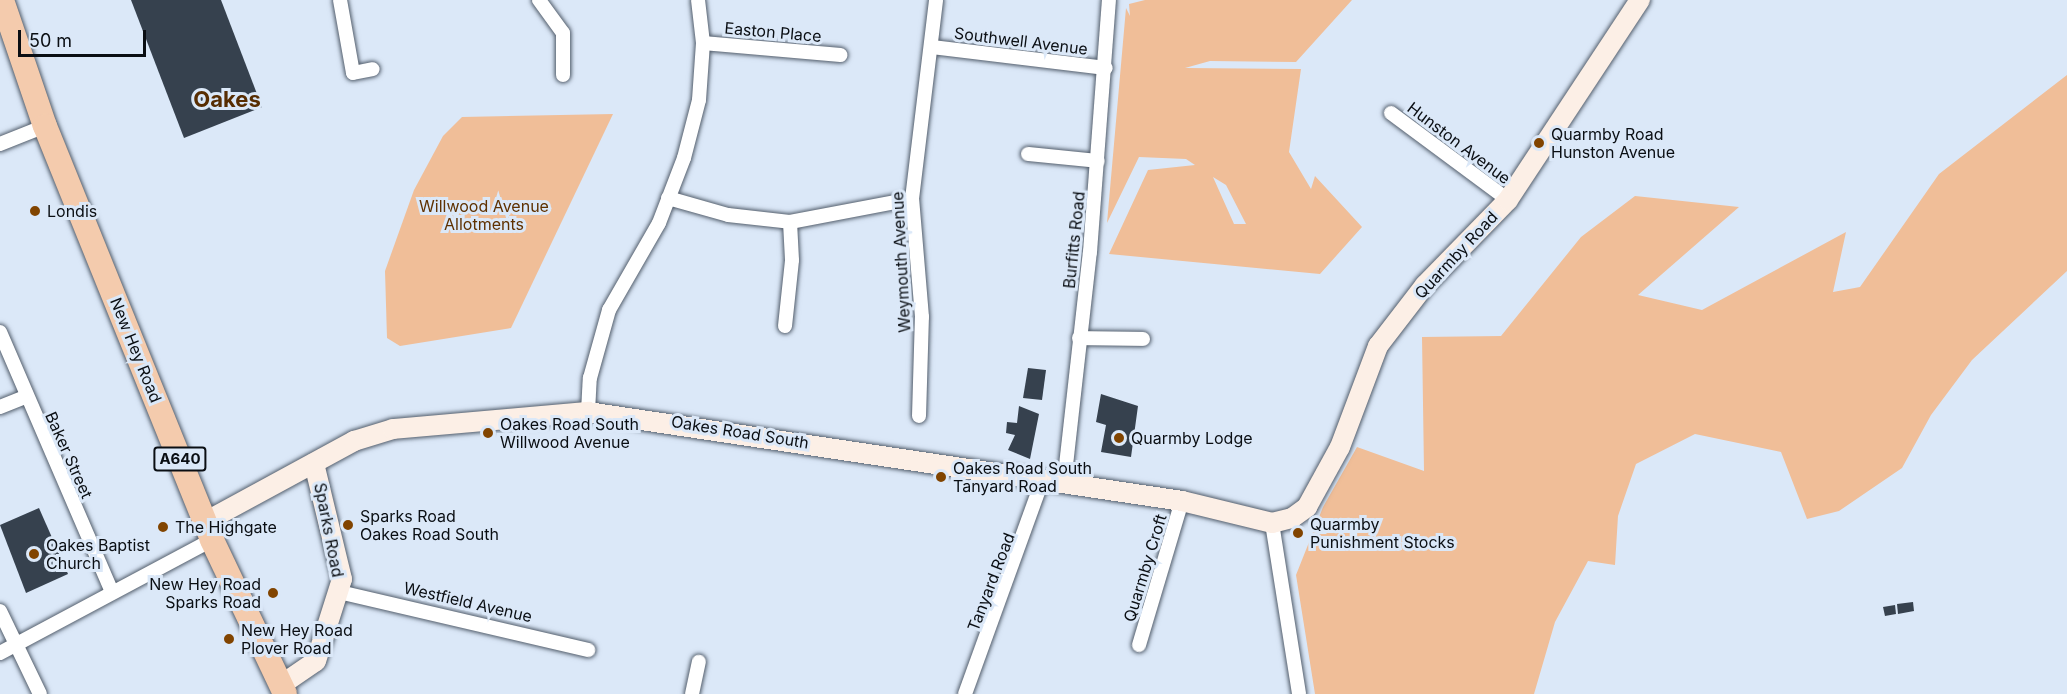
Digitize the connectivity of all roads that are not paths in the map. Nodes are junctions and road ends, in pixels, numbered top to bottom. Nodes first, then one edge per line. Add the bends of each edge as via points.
1 (2, 0) edge
2 (340, 0) edge
3 (539, 0) edge
4 (698, 0) edge
5 (936, 0) edge
6 (1109, 0) edge
7 (1640, 0) edge
8 (703, 43) junction
9 (932, 47) junction
10 (840, 55) dead end
11 (1106, 68) junction
12 (373, 69) dead end
13 (563, 75) dead end
14 (1391, 113) dead end
15 (45, 126) junction
16 (0, 144) edge
17 (1028, 154) dead end
18 (1098, 161) junction
19 (668, 198) junction
20 (912, 199) junction
21 (1508, 200) junction
22 (790, 222) junction
23 (785, 326) dead end
24 (0, 332) edge
25 (1079, 338) junction
26 (1143, 339) dead end
27 (25, 397) junction
28 (0, 407) edge
29 (588, 412) junction
30 (919, 416) dead end
31 (314, 463) junction
32 (1043, 480) junction
33 (1064, 483) junction
34 (1182, 501) junction
35 (1292, 518) joint
36 (1272, 523) junction
37 (208, 531) junction
38 (111, 590) junction
39 (339, 592) junction
40 (0, 611) edge
41 (1290, 623) junction
42 (15, 644) junction
43 (1139, 645) dead end
44 (588, 650) dead end
45 (0, 653) edge
46 (699, 662) dead end
47 (283, 689) edge
48 (40, 694) edge
49 (692, 694) edge
50 (965, 694) edge
51 (1292, 694) edge
52 (1299, 694) edge

1 - 15 highway, New Hey Road / A640
2 - 12 street via 353,72
3 - 13 street via 563,33
4 - 8 street
5 - 9 street, Weymouth Avenue
6 - 11 street, Burfitts Road
7 - 21 street, Quarmby Road
8 - 10 street, Easton Place
8 - 19 street via 699,100
9 - 11 street, Southwell Avenue
9 - 20 street, Weymouth Avenue
11 - 18 street, Burfitts Road
14 - 21 street, Hunston Avenue
15 - 16 street
15 - 37 highway, New Hey Road / A640
17 - 18 street
18 - 25 street, Burfitts Road
19 - 22 street via 728,215
19 - 29 street via 609,310 590,378
20 - 22 street
20 - 30 street, Weymouth Avenue via 922,317
21 - 35 street, Quarmby Road via 1425,285 1378,346 1340,447 1307,507
22 - 23 street via 792,260
24 - 27 street, Baker Street
25 - 26 street
25 - 33 street, Burfitts Road
27 - 28 street
27 - 38 street, Baker Street
29 - 31 street, Oakes Road South via 393,429 354,441
29 - 32 street, Oakes Road South
31 - 37 street, Oakes Road South via 248,499
31 - 39 street, Sparks Road via 342,579
32 - 33 street, Oakes Road South
32 - 50 street, Tanyard Road
33 - 34 street, Oakes Road South
34 - 36 street, Oakes Road South
34 - 43 street, Quarmby Croft
35 - 36 street, Oakes Road South
36 - 41 street
37 - 38 street
37 - 47 highway, New Hey Road / A640
38 - 42 street
39 - 44 street, Westfield Avenue
39 - 47 street, Sparks Road via 315,661
40 - 42 street
41 - 51 street
41 - 52 street
42 - 45 street
42 - 48 street
46 - 49 street

